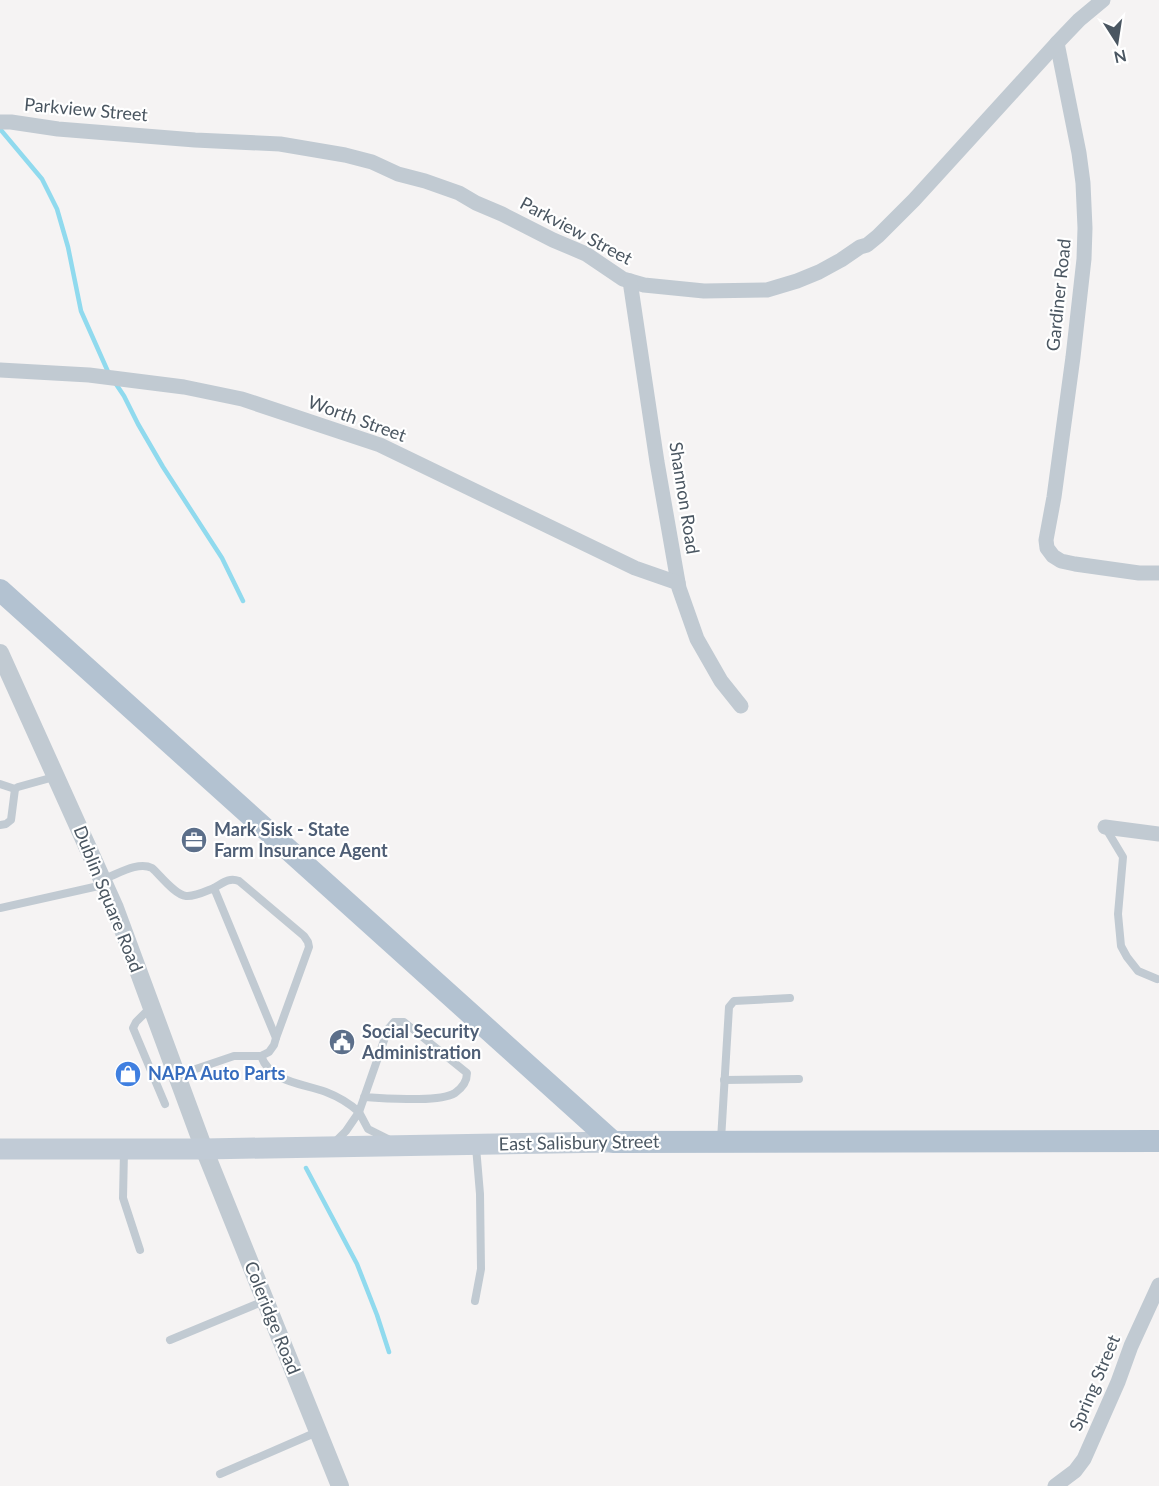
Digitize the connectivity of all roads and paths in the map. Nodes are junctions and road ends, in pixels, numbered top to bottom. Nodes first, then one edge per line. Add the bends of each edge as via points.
1 (1103, 0) edge
2 (1057, 43) junction
3 (0, 122) edge
4 (630, 281) junction
5 (0, 370) edge
6 (1159, 573) edge
7 (678, 583) junction
8 (2, 596) edge
9 (0, 653) edge
10 (741, 706) dead end
11 (56, 777) junction
12 (0, 784) edge
13 (15, 789) junction
14 (0, 825) edge
15 (1105, 827) joint
16 (1159, 834) edge
17 (103, 882) junction
18 (214, 888) junction
19 (0, 908) edge
20 (1157, 979) dead end
21 (790, 998) dead end
22 (152, 1007) junction
23 (276, 1038) junction
24 (261, 1056) junction
25 (177, 1076) junction
26 (799, 1079) dead end
27 (724, 1080) junction
28 (364, 1097) junction
29 (165, 1104) dead end
30 (359, 1112) junction
31 (1159, 1141) edge
32 (613, 1142) junction
33 (720, 1142) junction
34 (476, 1144) junction
35 (403, 1146) junction
36 (330, 1147) junction
37 (0, 1149) edge
38 (124, 1149) junction
39 (204, 1149) junction
40 (140, 1250) dead end
41 (1159, 1285) edge
42 (265, 1301) junction
43 (475, 1301) dead end
44 (170, 1340) dead end
45 (318, 1431) junction
46 (220, 1474) dead end
47 (340, 1486) edge
48 (1055, 1486) edge

1 - 2 street, Parkview Street
2 - 4 street, Parkview Street via 914,200 878,236 841,260 767,290 704,291
2 - 6 street, Gardiner Road via 1079,153 1085,228 1073,357 1047,548 1061,561
3 - 4 street, Parkview Street via 280,144 363,159 459,193 586,254
4 - 7 street, Shannon Road
5 - 7 street, Worth Street via 89,375 242,399 380,445 635,568
7 - 10 street, Shannon Road via 697,639
8 - 32 main road
9 - 11 street, Dublin Square Road
11 - 13 lane
11 - 17 street, Dublin Square Road
12 - 13 lane
13 - 14 lane via 11,820
15 - 16 street
15 - 20 lane via 1123,857 1118,914 1121,946 1138,971
17 - 18 lane via 147,865 185,896
17 - 19 lane
17 - 22 street, Dublin Square Road
18 - 23 lane
18 - 23 lane via 228,880 239,881 308,942
21 - 27 lane via 734,1001 729,1007
22 - 25 street, Dublin Square Road
22 - 29 lane via 133,1028
23 - 24 lane via 269,1052
24 - 25 lane via 234,1056
24 - 30 lane via 275,1076 327,1092
25 - 39 street, Dublin Square Road
26 - 27 lane
27 - 33 lane
28 - 28 lane via 394,1022 404,1022 467,1073 463,1086 453,1094 435,1098
28 - 30 lane
30 - 35 lane via 368,1129
30 - 36 lane
31 - 33 main road, East Salisbury Street
32 - 33 main road, East Salisbury Street
32 - 34 main road, East Salisbury Street
34 - 35 main road, East Salisbury Street
34 - 43 lane via 481,1269
35 - 36 main road, East Salisbury Street
36 - 39 main road, East Salisbury Street
37 - 38 main road, East Salisbury Street
38 - 39 main road, East Salisbury Street
38 - 40 lane via 123,1198
39 - 42 street, Coleridge Road
41 - 48 street, Spring Street via 1084,1459
42 - 44 lane
42 - 45 street, Coleridge Road
45 - 46 lane
45 - 47 street, Coleridge Road

